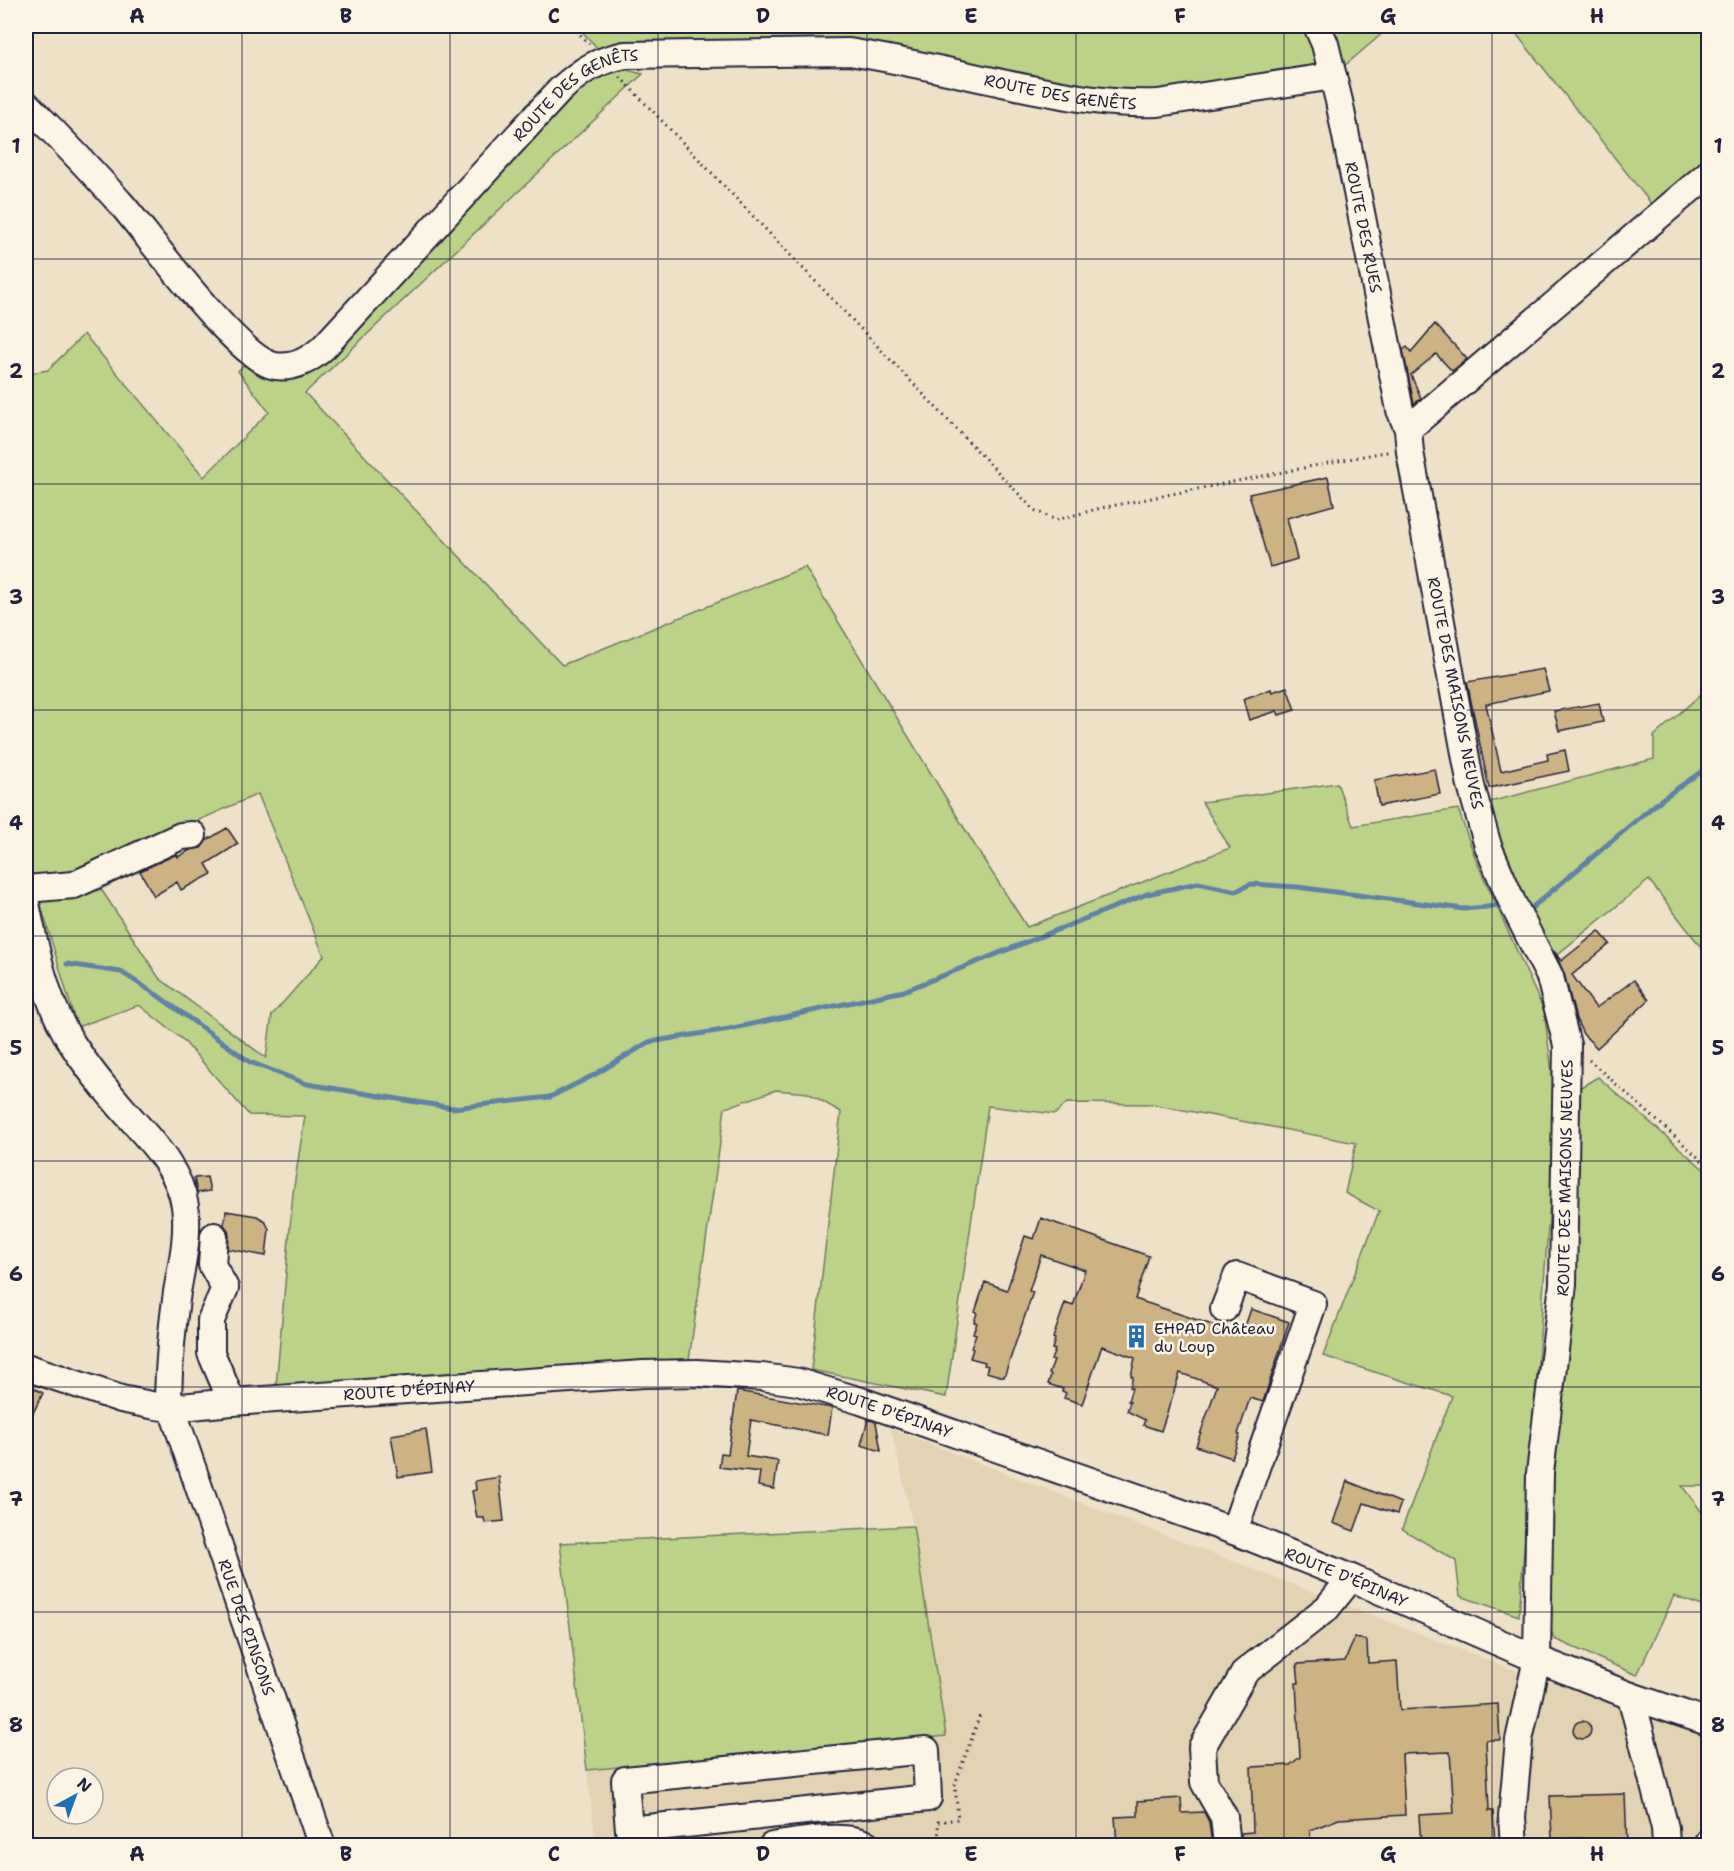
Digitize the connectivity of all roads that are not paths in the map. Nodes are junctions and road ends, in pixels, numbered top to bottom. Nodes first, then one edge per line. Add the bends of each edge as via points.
1 (1317, 26) edge
2 (1333, 76) junction
3 (26, 104) edge
4 (1708, 174) edge
5 (1409, 441) junction
6 (193, 835) dead end
7 (26, 888) edge
8 (26, 904) edge
9 (214, 1236) dead end
10 (1224, 1310) dead end
11 (26, 1367) edge
12 (232, 1402) junction
13 (171, 1408) junction
14 (1234, 1531) junction
15 (1351, 1578) junction
16 (1537, 1659) junction
17 (1631, 1696) junction
18 (1708, 1722) edge
19 (780, 1814) junction
20 (322, 1845) edge
21 (777, 1845) edge
22 (870, 1845) edge
23 (1227, 1845) edge
24 (1514, 1845) edge
25 (1666, 1845) edge

1 - 2 street, ROUTE DES RUES
2 - 3 street, ROUTE DES GENÊTS via 1129,104 1083,99 849,52 625,55 604,60 585,68 560,90 324,347 304,362 281,366 253,355 231,335 123,207
2 - 5 street, ROUTE DES RUES
4 - 5 street
5 - 16 street, ROUTE DES MAISONS NEUVES via 1471,786 1488,846 1550,977 1567,1045 1563,1284 1539,1473
6 - 7 street via 74,885
8 - 13 street, RUE DES PINSONS via 52,1008 72,1044 160,1153 181,1190 186,1236 168,1365
9 - 12 street via 212,1265 225,1288 211,1320 211,1353
10 - 14 street via 1237,1276 1313,1304
11 - 13 street, ROUTE D'ÉPINAY via 121,1399
12 - 13 street, ROUTE D'ÉPINAY
12 - 14 street, ROUTE D'ÉPINAY via 643,1374 762,1377 798,1382 861,1401
13 - 20 street, RUE DES PINSONS
14 - 15 street, ROUTE D'ÉPINAY
15 - 16 street, ROUTE D'ÉPINAY
15 - 23 street via 1327,1608 1245,1672 1202,1747 1204,1782 1224,1817
16 - 17 street, ROUTE D'ÉPINAY
16 - 24 street, ROUTE DES MAISONS NEUVES via 1519,1740 1512,1817
17 - 18 street, ROUTE D'ÉPINAY
17 - 25 street
19 - 19 street via 928,1797 926,1750 625,1779 629,1830
19 - 21 street
21 - 22 street via 838,1838

